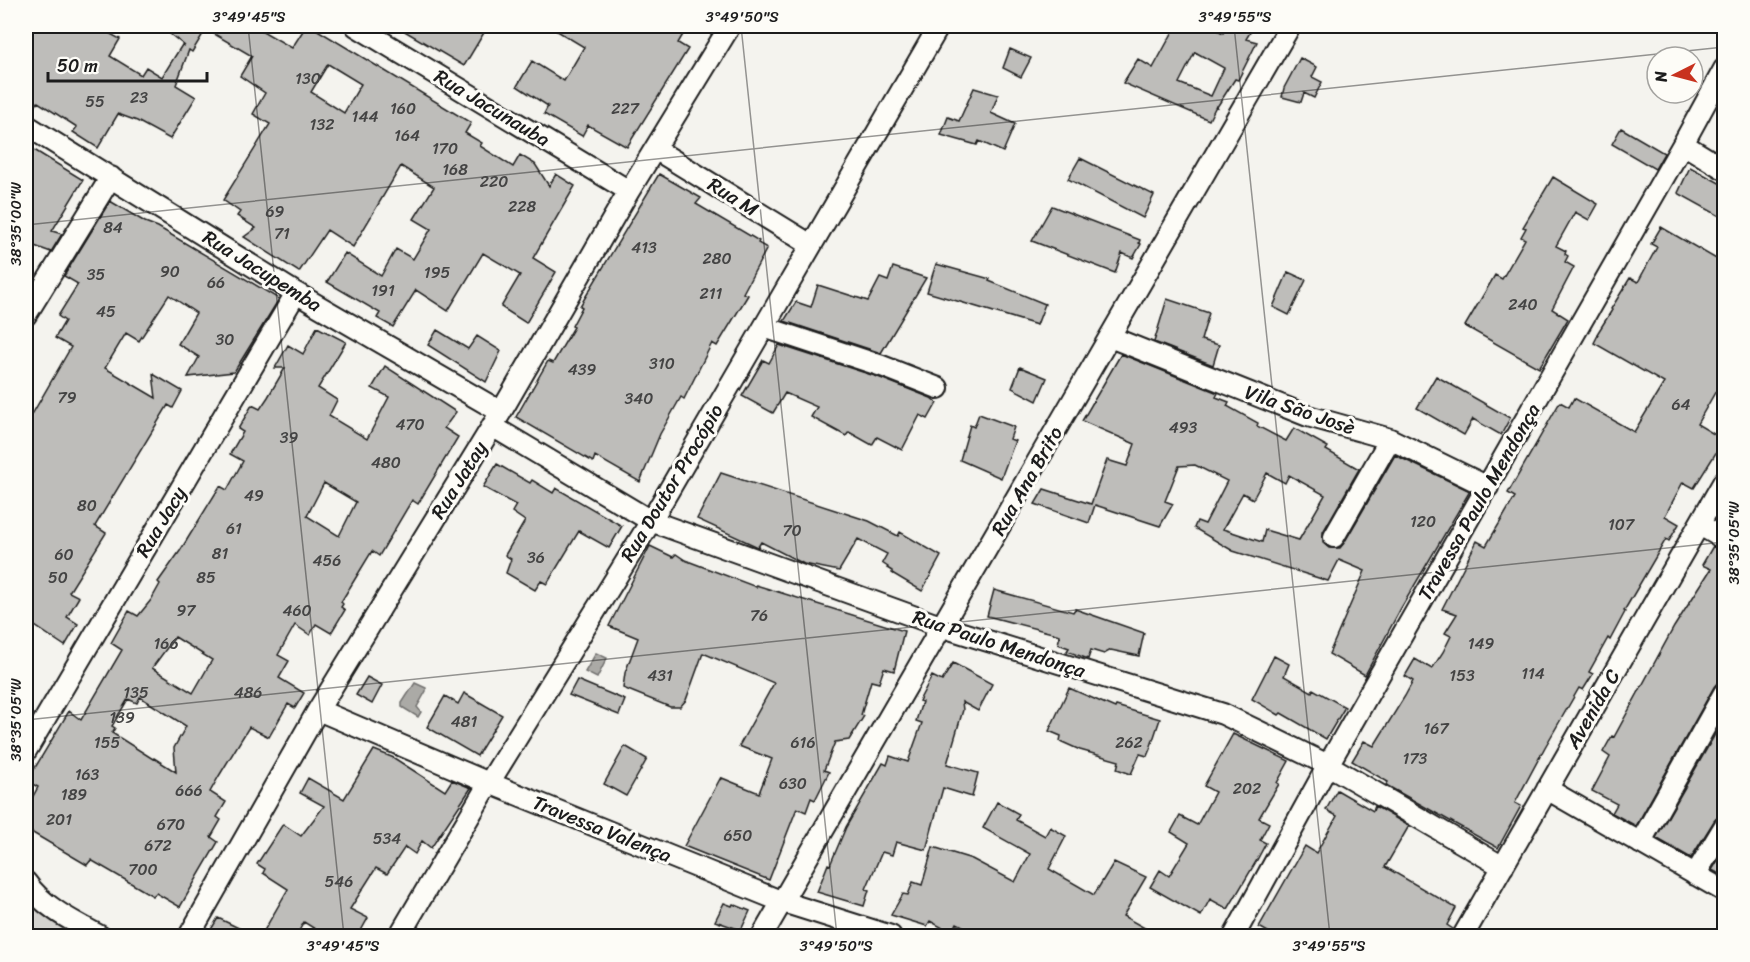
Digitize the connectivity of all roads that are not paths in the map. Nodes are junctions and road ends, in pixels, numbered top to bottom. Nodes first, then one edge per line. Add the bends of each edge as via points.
1 (356, 26) edge
2 (730, 26) edge
3 (939, 26) edge
4 (1290, 26) edge
5 (1725, 69) edge
6 (26, 125) edge
7 (1683, 144) junction
8 (655, 149) junction
9 (1725, 169) edge
10 (111, 177) junction
11 (629, 191) junction
12 (811, 244) junction
13 (296, 293) junction
14 (26, 315) edge
15 (764, 327) junction
16 (1110, 337) junction
17 (938, 388) dead end
18 (497, 419) junction
19 (1390, 439) junction
20 (1725, 481) edge
21 (1488, 487) junction
22 (651, 520) junction
23 (1700, 525) junction
24 (1334, 537) dead end
25 (1725, 539) edge
26 (943, 627) junction
27 (1725, 693) edge
28 (318, 710) junction
29 (26, 751) edge
30 (1329, 765) junction
31 (489, 783) junction
32 (1547, 789) junction
33 (1725, 826) edge
34 (1640, 843) junction
35 (1503, 867) junction
36 (1695, 875) junction
37 (26, 882) edge
38 (1725, 891) edge
39 (783, 902) junction
40 (100, 936) edge
41 (189, 936) edge
42 (399, 936) edge
43 (762, 936) edge
44 (891, 936) edge
45 (1234, 936) edge
46 (1464, 936) edge

1 - 11 street, Rua Jacunauba
2 - 8 street, Rua Jatay
3 - 12 street, Rua Doutor Procópio
4 - 16 street, Rua Ana Brito
5 - 7 street, Travessa Paulo Mendonça
6 - 10 street, Rua Jacupemba
7 - 9 street
7 - 21 street, Travessa Paulo Mendonça
8 - 11 street, Rua Jatay
8 - 12 street, Rua M
10 - 13 street, Rua Jacupemba
10 - 14 street
11 - 18 street, Rua Jatay
12 - 15 street, Rua Doutor Procópio
13 - 18 street, Rua Jacupemba
13 - 29 street, Rua Jacy
15 - 17 street
15 - 22 street, Rua Doutor Procópio
16 - 19 street, Vila São Josè via 1308,416
16 - 26 street, Rua Ana Brito
18 - 22 street, Rua Paulo Mendonça
18 - 28 street, Rua Jatay
19 - 21 street, Vila São Josè
19 - 24 street
20 - 23 street, Avenida C
21 - 30 street, Travessa Paulo Mendonça
22 - 26 street, Rua Paulo Mendonça
22 - 31 street, Rua Doutor Procópio
23 - 25 street
23 - 32 street, Avenida C
26 - 30 street, Rua Paulo Mendonça via 1223,714
26 - 39 street, Rua Ana Brito
27 - 34 street
28 - 31 street, Travessa Valença
28 - 41 street, Rua Jatay
30 - 35 street, Rua Paulo Mendonça
30 - 45 street, Travessa Paulo Mendonça
31 - 39 street, Travessa Valença
31 - 42 street, Rua Doutor Procópio
32 - 34 street
32 - 35 street, Avenida C
33 - 36 street
34 - 36 street
35 - 46 street, Avenida C
36 - 38 street
37 - 40 street via 30,890 62,915
39 - 43 street, Rua Ana Brito
39 - 44 street, Travessa Valença

